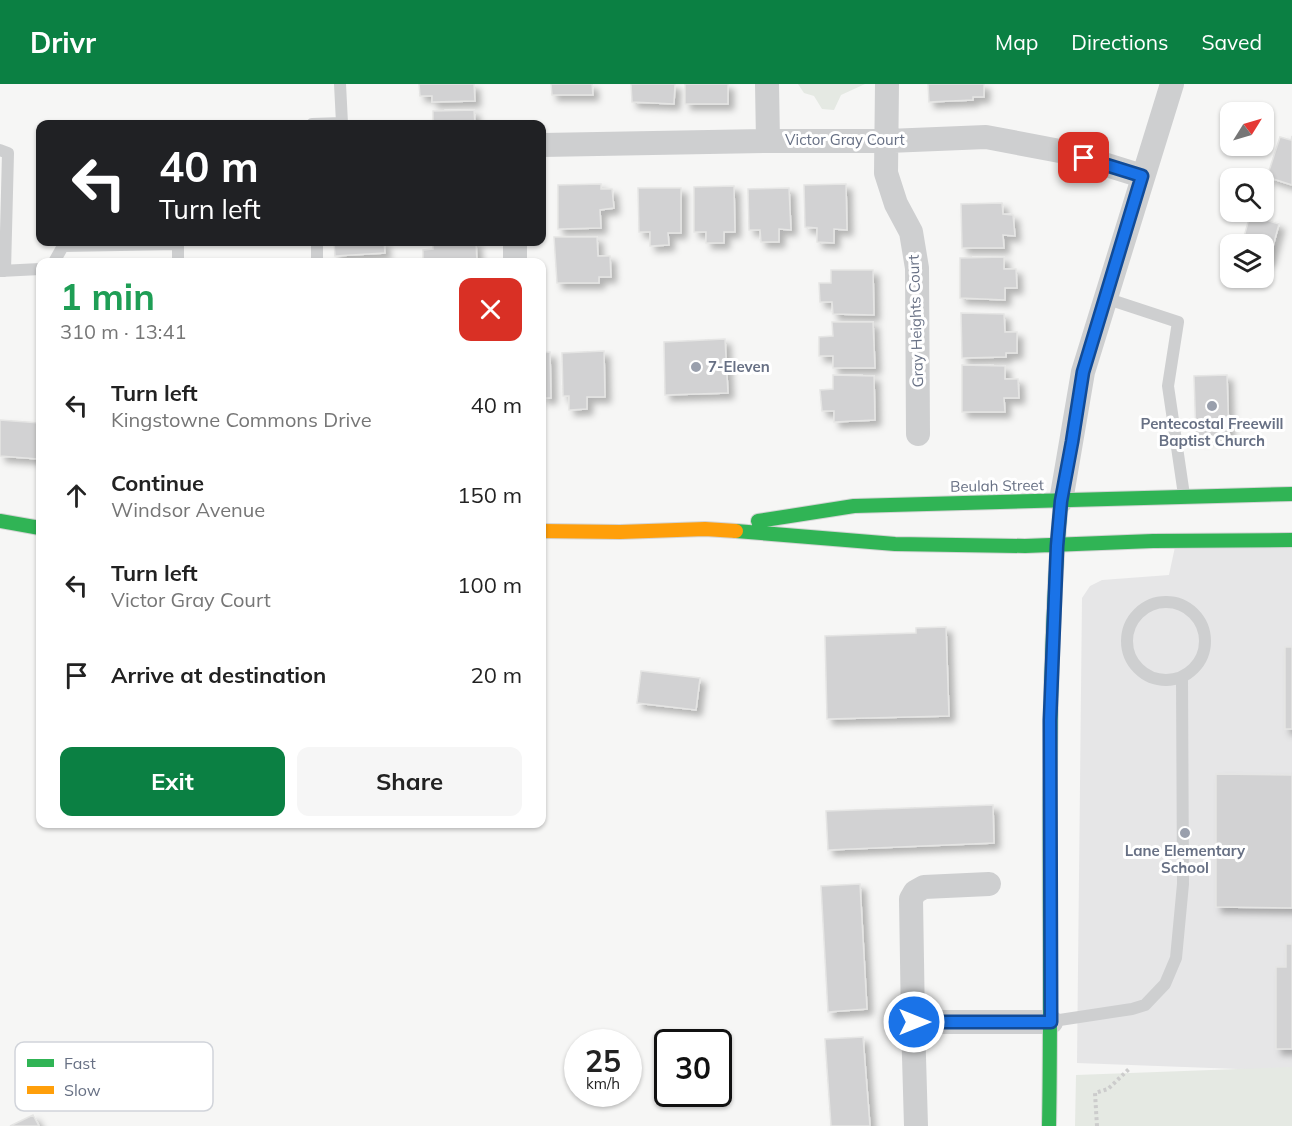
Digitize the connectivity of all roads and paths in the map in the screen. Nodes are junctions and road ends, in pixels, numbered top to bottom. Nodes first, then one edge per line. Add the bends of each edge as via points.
1 (340, 84) edge
2 (767, 84) edge
3 (887, 84) edge
4 (1172, 84) edge
5 (342, 120) edge
6 (768, 141) junction
7 (888, 141) junction
8 (546, 145) edge
9 (0, 150) edge
10 (1142, 176) junction
11 (36, 269) edge
12 (3, 271) edge
13 (1105, 298) junction
14 (918, 434) dead end
15 (1292, 494) edge
16 (1184, 497) junction
17 (1061, 501) junction
18 (0, 521) edge
19 (36, 527) edge
20 (705, 529) junction
21 (546, 531) edge
22 (1292, 540) edge
23 (1057, 546) junction
24 (1182, 678) junction
25 (988, 884) dead end
26 (914, 1022) junction
27 (1051, 1022) junction
28 (1130, 1068) dead end
29 (916, 1126) edge
30 (1048, 1126) edge
31 (1097, 1126) edge

1 - 5 lane
2 - 6 street
3 - 7 street, Gray Heights Court
4 - 10 street
6 - 7 street, Victor Gray Court
6 - 8 street, Victor Gray Court
7 - 10 street, Victor Gray Court via 986,137 1065,152
7 - 14 street, Gray Heights Court via 886,173 911,232 917,268
9 - 12 lane via 8,153
10 - 13 street
11 - 12 lane
13 - 16 lane via 1178,322 1168,386
13 - 17 street via 1083,372
15 - 16 main road, Beulah Street
16 - 17 main road, Beulah Street
17 - 20 main road, Beulah Street via 854,506
17 - 23 main road
18 - 19 main road
20 - 21 main road, Beulah Street
20 - 23 main road, Beulah Street via 895,544
22 - 23 main road, Beulah Street
23 - 27 main road via 1050,720
24 - 24 lane via 1198,665 1206,646 1202,626 1190,609 1170,602 1150,605 1134,618 1126,637 1129,658 1142,674 1162,681
24 - 27 lane via 1183,884 1176,958 1165,984 1145,1005
25 - 26 street via 924,887 911,899
26 - 27 street
26 - 29 street
27 - 30 main road
28 - 31 path via 1108,1089 1095,1093

